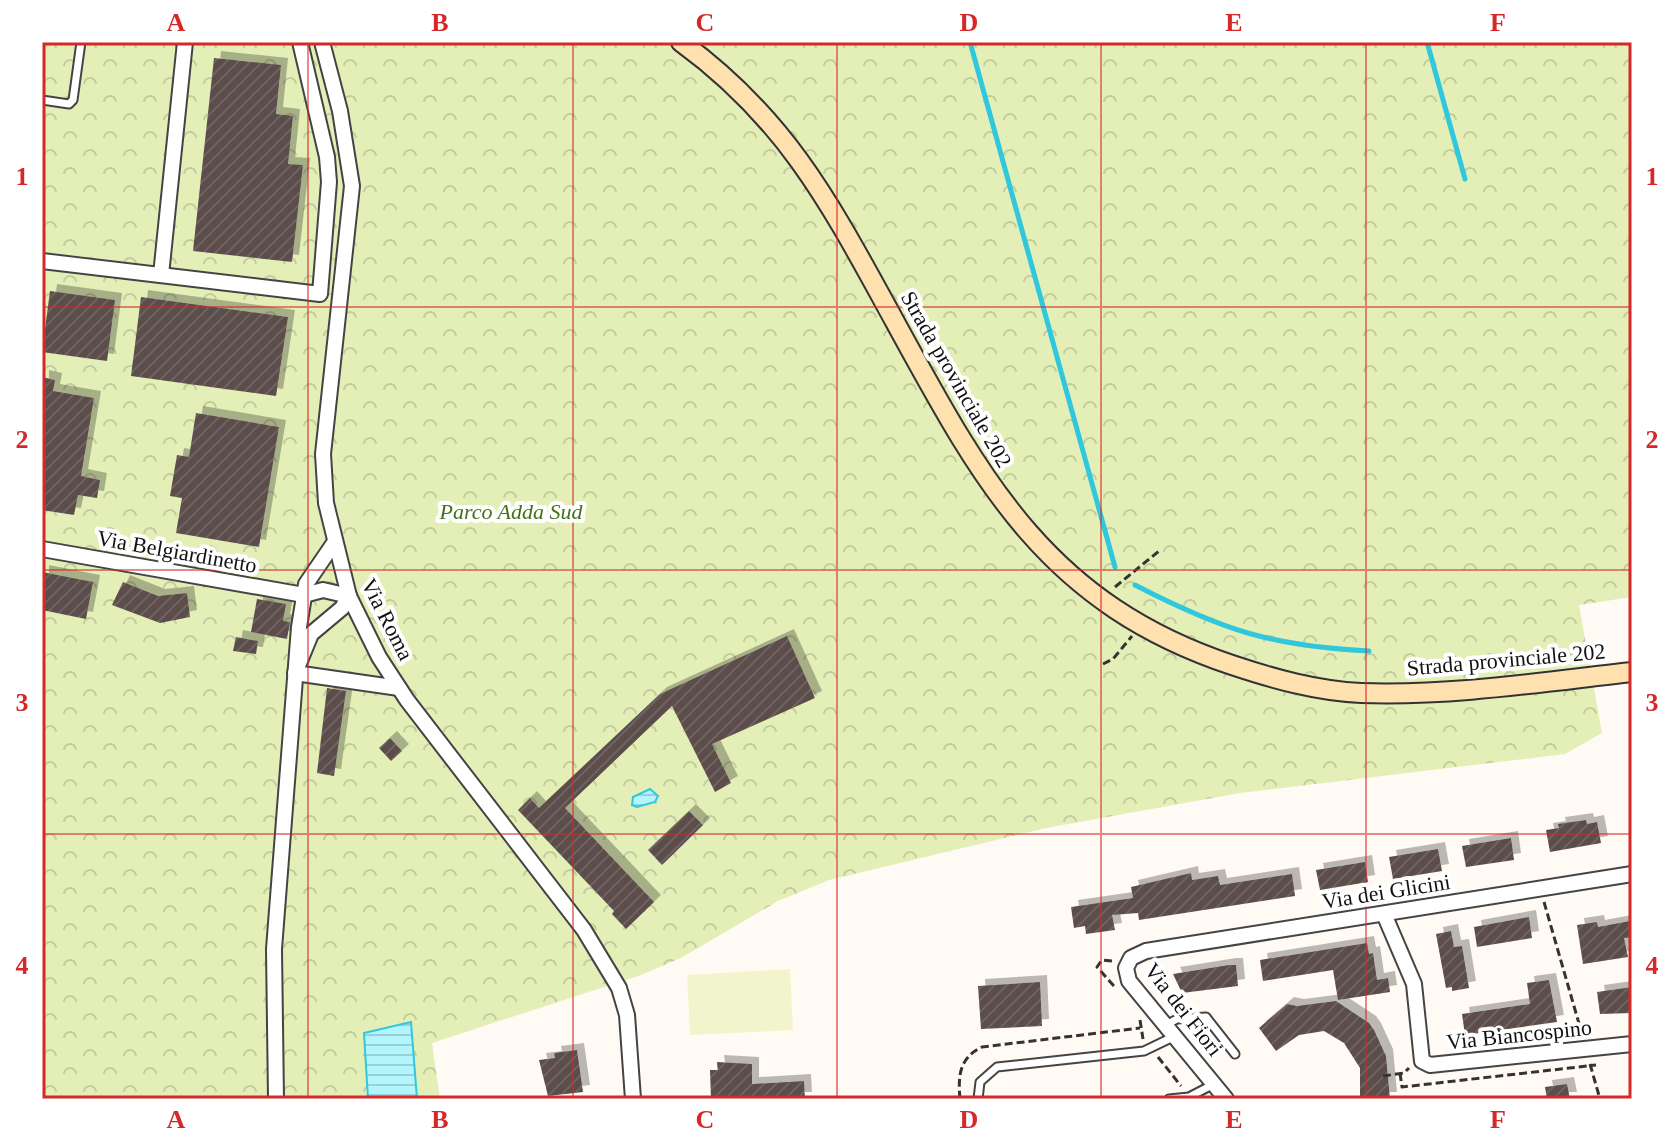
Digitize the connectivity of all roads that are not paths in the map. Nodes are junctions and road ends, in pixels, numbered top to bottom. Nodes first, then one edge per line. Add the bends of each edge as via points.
1 (81, 42) edge
2 (185, 42) edge
3 (300, 42) edge
4 (322, 42) edge
5 (681, 42) edge
6 (42, 100) edge
7 (42, 261) edge
8 (161, 275) junction
9 (334, 543) junction
10 (42, 549) edge
11 (304, 595) junction
12 (349, 596) junction
13 (334, 614) junction
14 (359, 620) junction
15 (1632, 672) edge
16 (295, 673) junction
17 (399, 688) junction
18 (1632, 874) edge
19 (1384, 914) junction
20 (1146, 951) joint
21 (1170, 1030) junction
22 (1632, 1044) edge
23 (1235, 1054) dead end
24 (1214, 1084) junction
25 (276, 1099) edge
26 (633, 1099) edge
27 (978, 1099) edge
28 (1169, 1099) edge
29 (1226, 1099) edge

1 - 6 lane via 73,100
2 - 8 street
3 - 8 street via 329,182 320,294
4 - 9 street, Via Roma via 352,186 323,454
5 - 15 street, Strada provinciale 202 via 754,104 804,162 961,443 1010,513 1060,569 1103,600 1192,652 1279,681 1358,693 1440,693
7 - 8 street
9 - 11 street
9 - 12 street, Via Roma
10 - 11 street, Via Belgiardinetto
11 - 12 street via 323,590
11 - 13 street via 316,608
11 - 16 street
12 - 13 street
12 - 14 street, Via Roma
13 - 14 street
13 - 16 street via 311,634
14 - 17 street, Via Roma
16 - 17 street
16 - 25 street via 274,949
17 - 26 street, Via Roma via 584,930 619,988 627,1015
18 - 19 street, Via dei Glicini
19 - 20 street, Via dei Glicini
19 - 22 street, Via Biancospino via 1414,984 1422,1061 1441,1066
20 - 21 street, Via dei Fiori via 1128,963 1129,981
21 - 23 lane via 1177,1019 1206,1017
21 - 24 street, Via dei Fiori
21 - 27 lane via 1151,1048 997,1067 982,1078
24 - 28 lane via 1189,1097
24 - 29 street, Via dei Fiori

